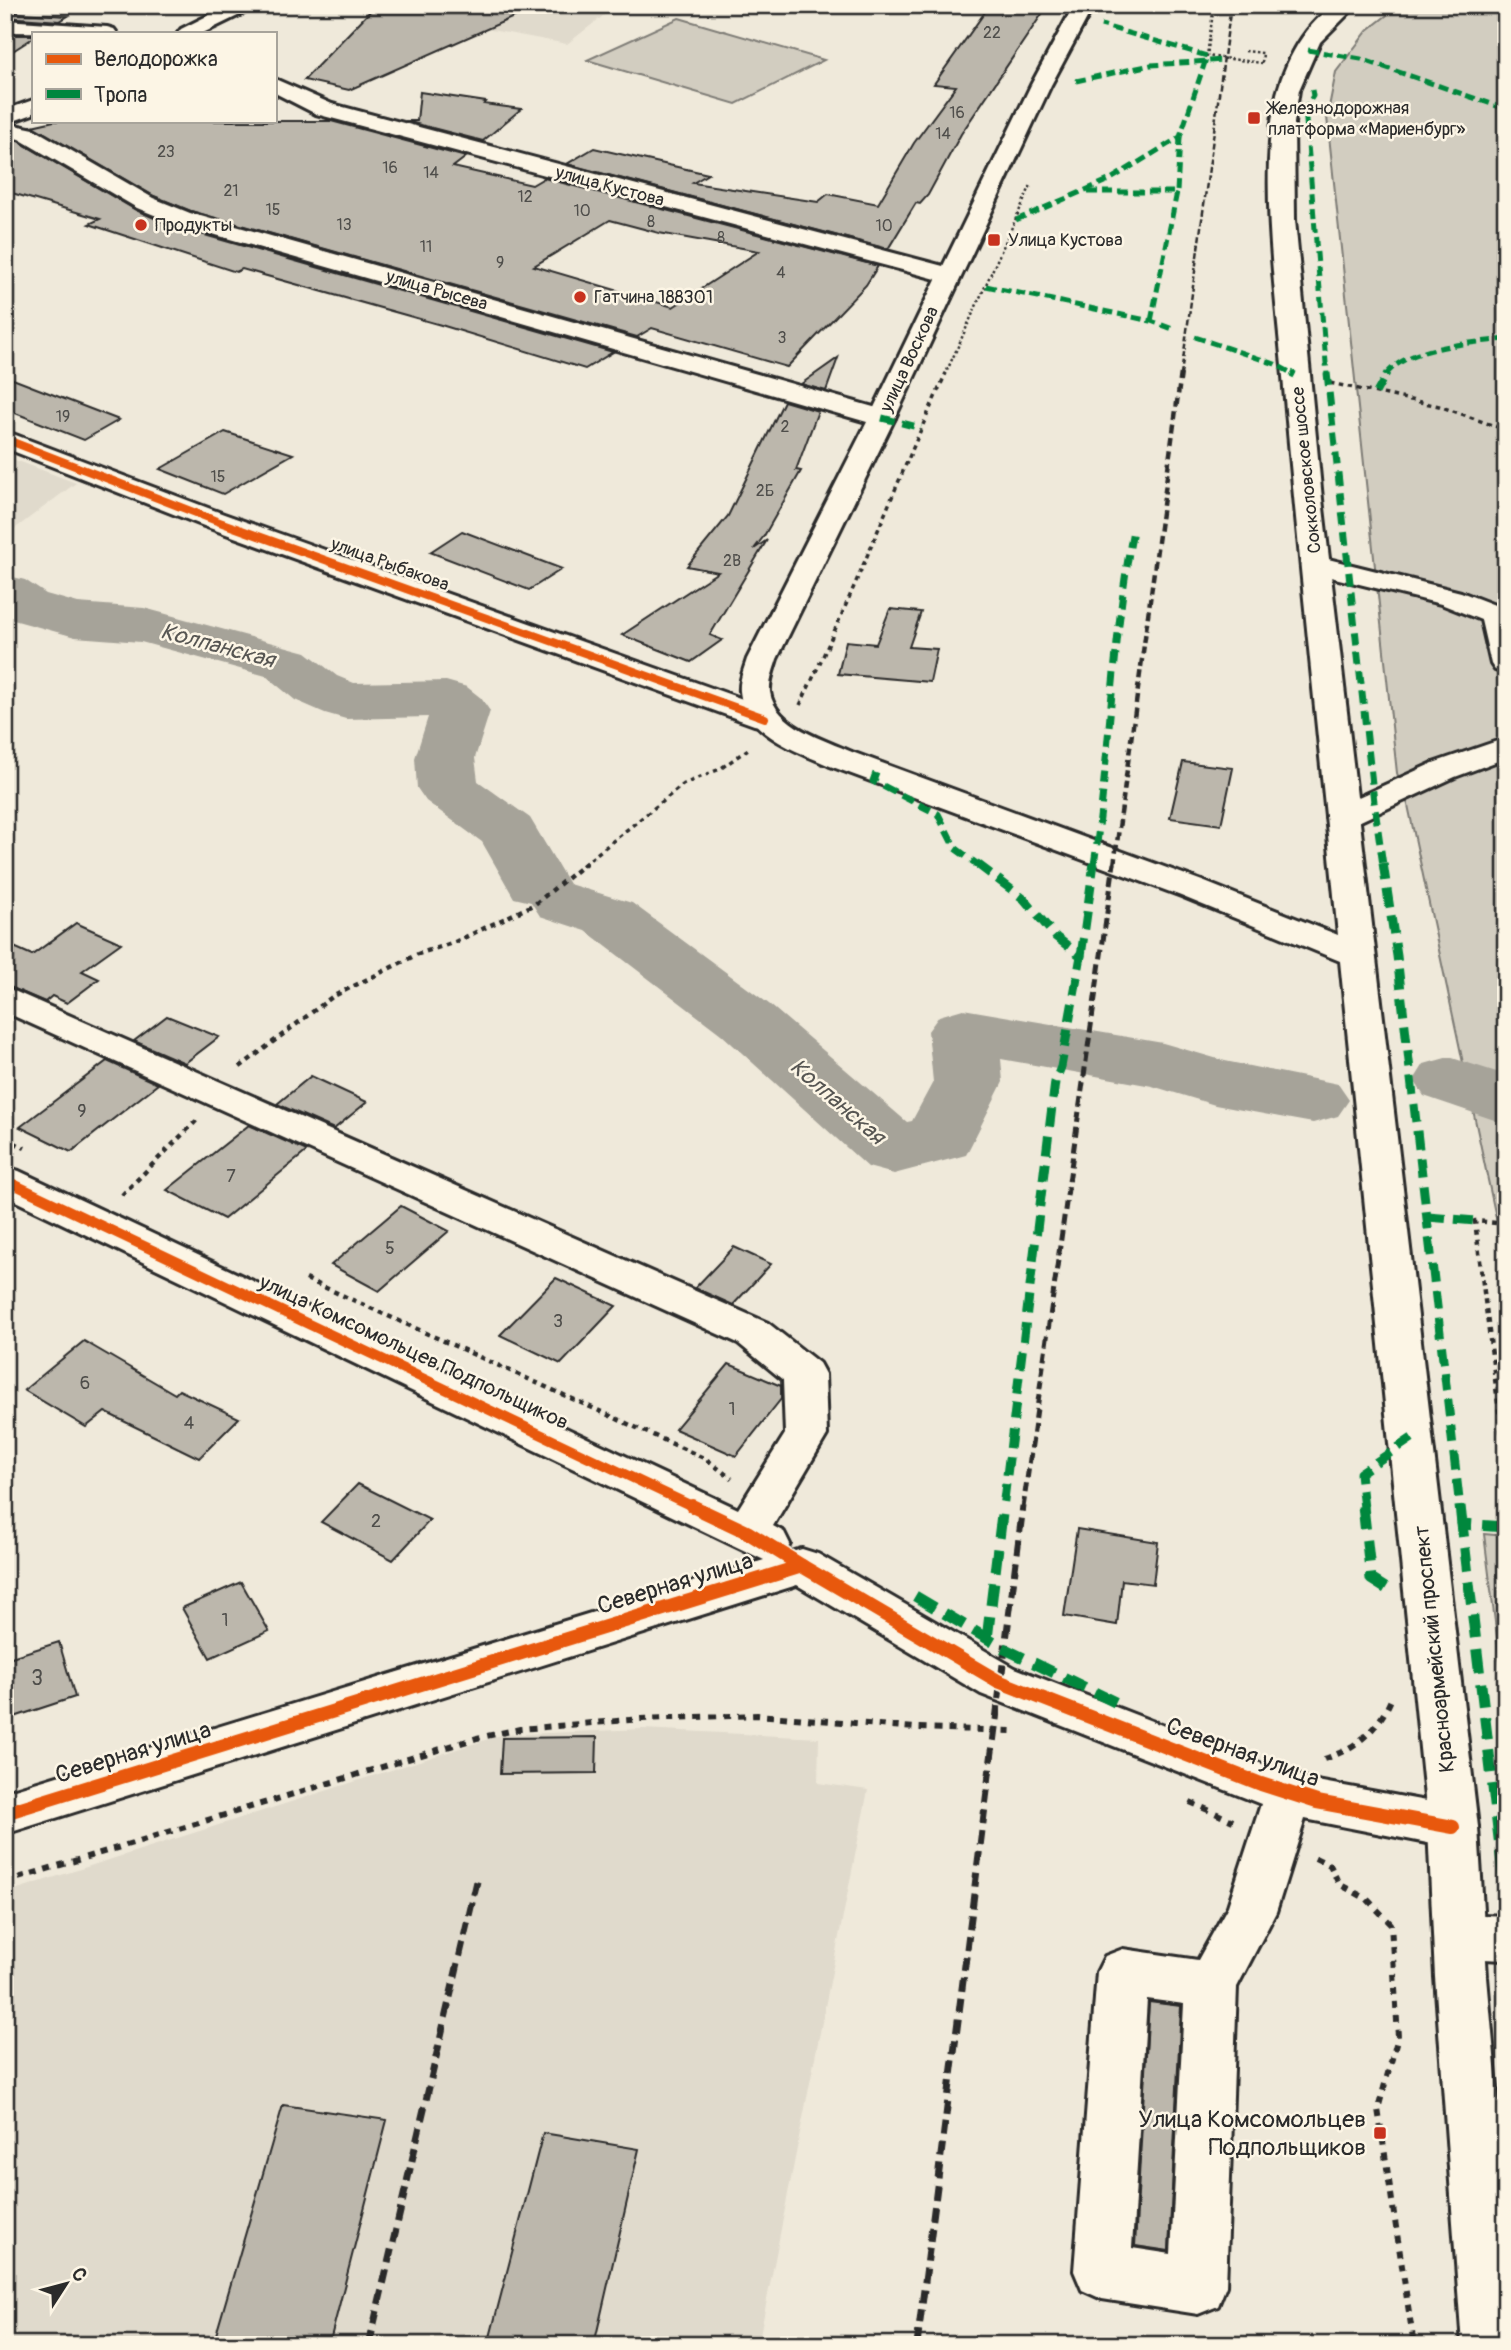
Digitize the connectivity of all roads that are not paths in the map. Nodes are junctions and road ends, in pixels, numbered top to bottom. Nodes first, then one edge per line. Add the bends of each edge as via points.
1 (245, 5) edge
2 (1084, 5) edge
3 (1347, 5) edge
4 (5, 26) edge
5 (92, 32) edge
6 (190, 32) edge
7 (276, 85) edge
8 (32, 106) edge
9 (5, 118) edge
10 (5, 130) edge
11 (949, 275) junction
12 (882, 418) junction
13 (5, 439) edge
14 (1316, 565) junction
15 (1506, 664) edge
16 (766, 712) junction
17 (1506, 747) edge
18 (1342, 817) junction
19 (1358, 956) junction
20 (5, 998) edge
21 (5, 1180) edge
22 (747, 1532) junction
23 (802, 1566) junction
24 (1306, 1776) junction
25 (5, 1814) edge
26 (1452, 1828) junction
27 (1483, 1937) edge
28 (1211, 1985) junction
29 (1491, 2345) edge

1 - 6 main road
2 - 11 main road, улица Воскова
3 - 14 main road, Сокколовское шоссе via 1329,15 1298,63 1283,120 1281,202
4 - 5 main road
7 - 11 main road, улица Кустова via 324,109
8 - 9 main road
10 - 12 main road, улица Рысева via 26,134 145,203 182,218
11 - 12 main road, улица Воскова
12 - 16 main road, улица Воскова via 762,659
13 - 16 main road, улица Рыбакова via 214,520 713,698 734,697
14 - 15 main road via 1451,598 1494,615
14 - 18 main road, Сокколовское шоссе
16 - 19 main road via 801,741 876,773 1182,885
17 - 18 main road
18 - 19 main road, Сокколовское шоссе
19 - 26 main road, Красноармейский проспект
20 - 22 main road via 753,1333 804,1374 806,1435
21 - 22 main road, улица Комсомольцев Подпольщиков
22 - 23 main road, улица Комсомольцев Подпольщиков
23 - 24 main road, Северная улица via 998,1681
23 - 25 main road, Северная улица
24 - 26 main road, Северная улица via 1317,1802
24 - 28 main road via 1274,1839 1251,1912
26 - 27 main road, Красноармейский проспект
27 - 29 main road, Красноармейский проспект
28 - 28 main road via 1123,1972 1102,2271 1198,2286

